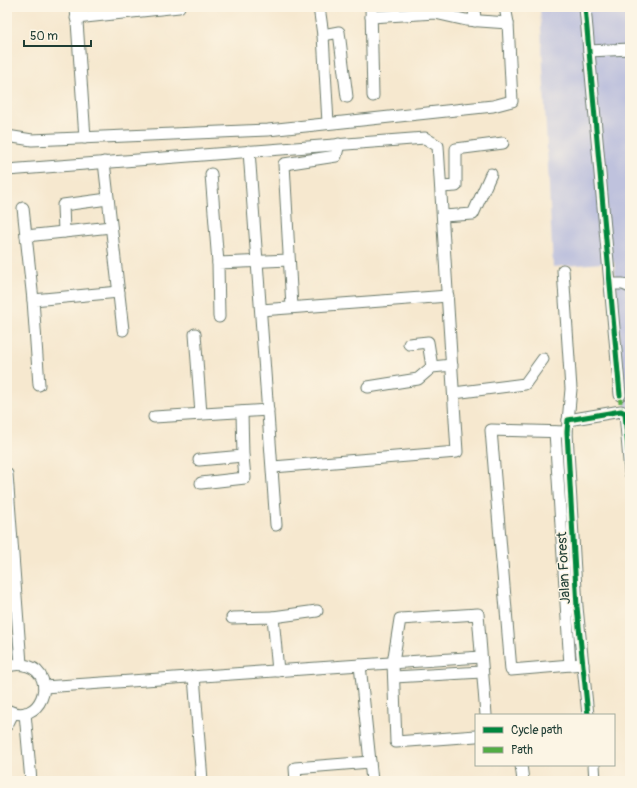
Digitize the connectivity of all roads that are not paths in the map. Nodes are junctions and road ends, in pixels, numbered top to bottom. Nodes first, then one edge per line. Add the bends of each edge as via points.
1 (179, 7) edge
2 (319, 7) edge
3 (474, 7) edge
4 (505, 7) edge
5 (585, 7) edge
6 (145, 9) edge
7 (424, 10) edge
8 (398, 11) edge
9 (76, 12) edge
10 (371, 12) edge
11 (475, 21) junction
12 (508, 23) junction
13 (323, 35) junction
14 (630, 49) edge
15 (589, 51) junction
16 (373, 96) dead end
17 (347, 98) dead end
18 (328, 123) junction
19 (7, 136) edge
20 (85, 138) junction
21 (503, 143) dead end
22 (339, 144) junction
23 (249, 151) junction
24 (104, 162) junction
25 (7, 170) edge
26 (211, 174) dead end
27 (491, 174) dead end
28 (441, 187) junction
29 (108, 198) junction
30 (23, 208) dead end
31 (443, 216) junction
32 (111, 227) junction
33 (64, 232) junction
34 (26, 236) junction
35 (289, 260) junction
36 (257, 262) junction
37 (218, 263) junction
38 (563, 270) dead end
39 (610, 284) junction
40 (630, 287) edge
41 (119, 292) junction
42 (448, 296) junction
43 (33, 300) junction
44 (292, 307) junction
45 (261, 310) junction
46 (219, 317) dead end
47 (123, 330) dead end
48 (195, 334) dead end
49 (409, 344) dead end
50 (543, 359) dead end
51 (452, 365) junction
52 (432, 367) junction
53 (39, 385) dead end
54 (368, 387) dead end
55 (454, 393) junction
56 (620, 395) dead end
57 (268, 410) junction
58 (242, 412) junction
59 (201, 414) junction
60 (154, 417) dead end
61 (568, 420) junction
62 (555, 432) junction
63 (567, 432) junction
64 (243, 456) junction
65 (199, 460) dead end
66 (273, 467) junction
67 (630, 473) edge
68 (7, 474) edge
69 (201, 483) dead end
70 (276, 525) dead end
71 (317, 611) dead end
72 (273, 617) junction
73 (232, 618) dead end
74 (7, 640) edge
75 (480, 657) junction
76 (393, 663) junction
77 (21, 664) junction
78 (583, 664) junction
79 (360, 665) junction
80 (570, 665) junction
81 (8, 667) edge
82 (278, 671) junction
83 (482, 672) junction
84 (194, 676) junction
85 (394, 677) junction
86 (44, 687) junction
87 (10, 712) edge
88 (25, 713) junction
89 (486, 714) edge
90 (588, 714) edge
91 (7, 725) edge
92 (475, 736) edge
93 (370, 762) junction
94 (521, 766) edge
95 (594, 766) edge
96 (31, 781) edge
97 (202, 781) edge
98 (296, 781) edge
99 (372, 781) edge
100 (523, 781) edge
101 (595, 781) edge

1 - 6 street
2 - 13 street
3 - 11 street
4 - 12 street
5 - 15 street
6 - 9 street
7 - 8 street
7 - 11 street
8 - 10 street
9 - 20 street
10 - 16 street
11 - 12 street
12 - 18 street via 512,101 493,106
13 - 17 street via 339,32
13 - 18 street
14 - 15 street
15 - 39 street
18 - 20 street via 268,130
19 - 20 street via 32,140
21 - 28 street via 456,149 456,186
22 - 23 street
22 - 28 street via 425,138 438,146
22 - 35 street via 336,156 284,164
23 - 24 street
23 - 36 street
24 - 25 street
24 - 29 street
26 - 37 street
27 - 31 street via 473,214
28 - 31 street
29 - 32 street
29 - 33 street via 63,205
30 - 34 street
31 - 42 street
32 - 33 street
32 - 41 street
33 - 34 street
34 - 43 street
35 - 36 street
35 - 44 street
36 - 37 street
36 - 45 street
37 - 46 street
38 - 61 street, Jalan Forest via 571,389
39 - 40 street
39 - 56 street
41 - 43 street
41 - 47 street
42 - 44 street
42 - 51 street
43 - 53 street
44 - 45 street
45 - 57 street
48 - 59 street
49 - 52 street via 428,342
50 - 55 street via 525,384
51 - 52 street
51 - 55 street
52 - 54 street via 418,379
55 - 66 street via 457,452
57 - 58 street
57 - 66 street
58 - 59 street
58 - 64 street
59 - 60 street
61 - 63 street, Jalan Forest
61 - 67 street via 621,411 625,413
62 - 63 street
62 - 80 street
62 - 80 street via 491,430 511,670
63 - 78 street, Jalan Forest via 577,607
64 - 65 street
64 - 69 street via 246,478
66 - 70 street
68 - 77 street
71 - 72 street
72 - 73 street
72 - 82 street
74 - 81 street
75 - 76 street
75 - 76 street via 478,614 400,619
75 - 83 street
76 - 79 street
76 - 85 street
77 - 81 street
77 - 86 street via 32,667 40,676
78 - 80 street
78 - 90 street, Jalan Forest
79 - 82 street
79 - 93 street
82 - 84 street
83 - 85 street
83 - 89 street
84 - 86 street
84 - 97 street
85 - 92 street via 396,742
86 - 88 street via 40,704
87 - 88 street
87 - 91 street
88 - 96 street
93 - 98 street via 295,768
93 - 99 street
94 - 100 street
95 - 101 street

